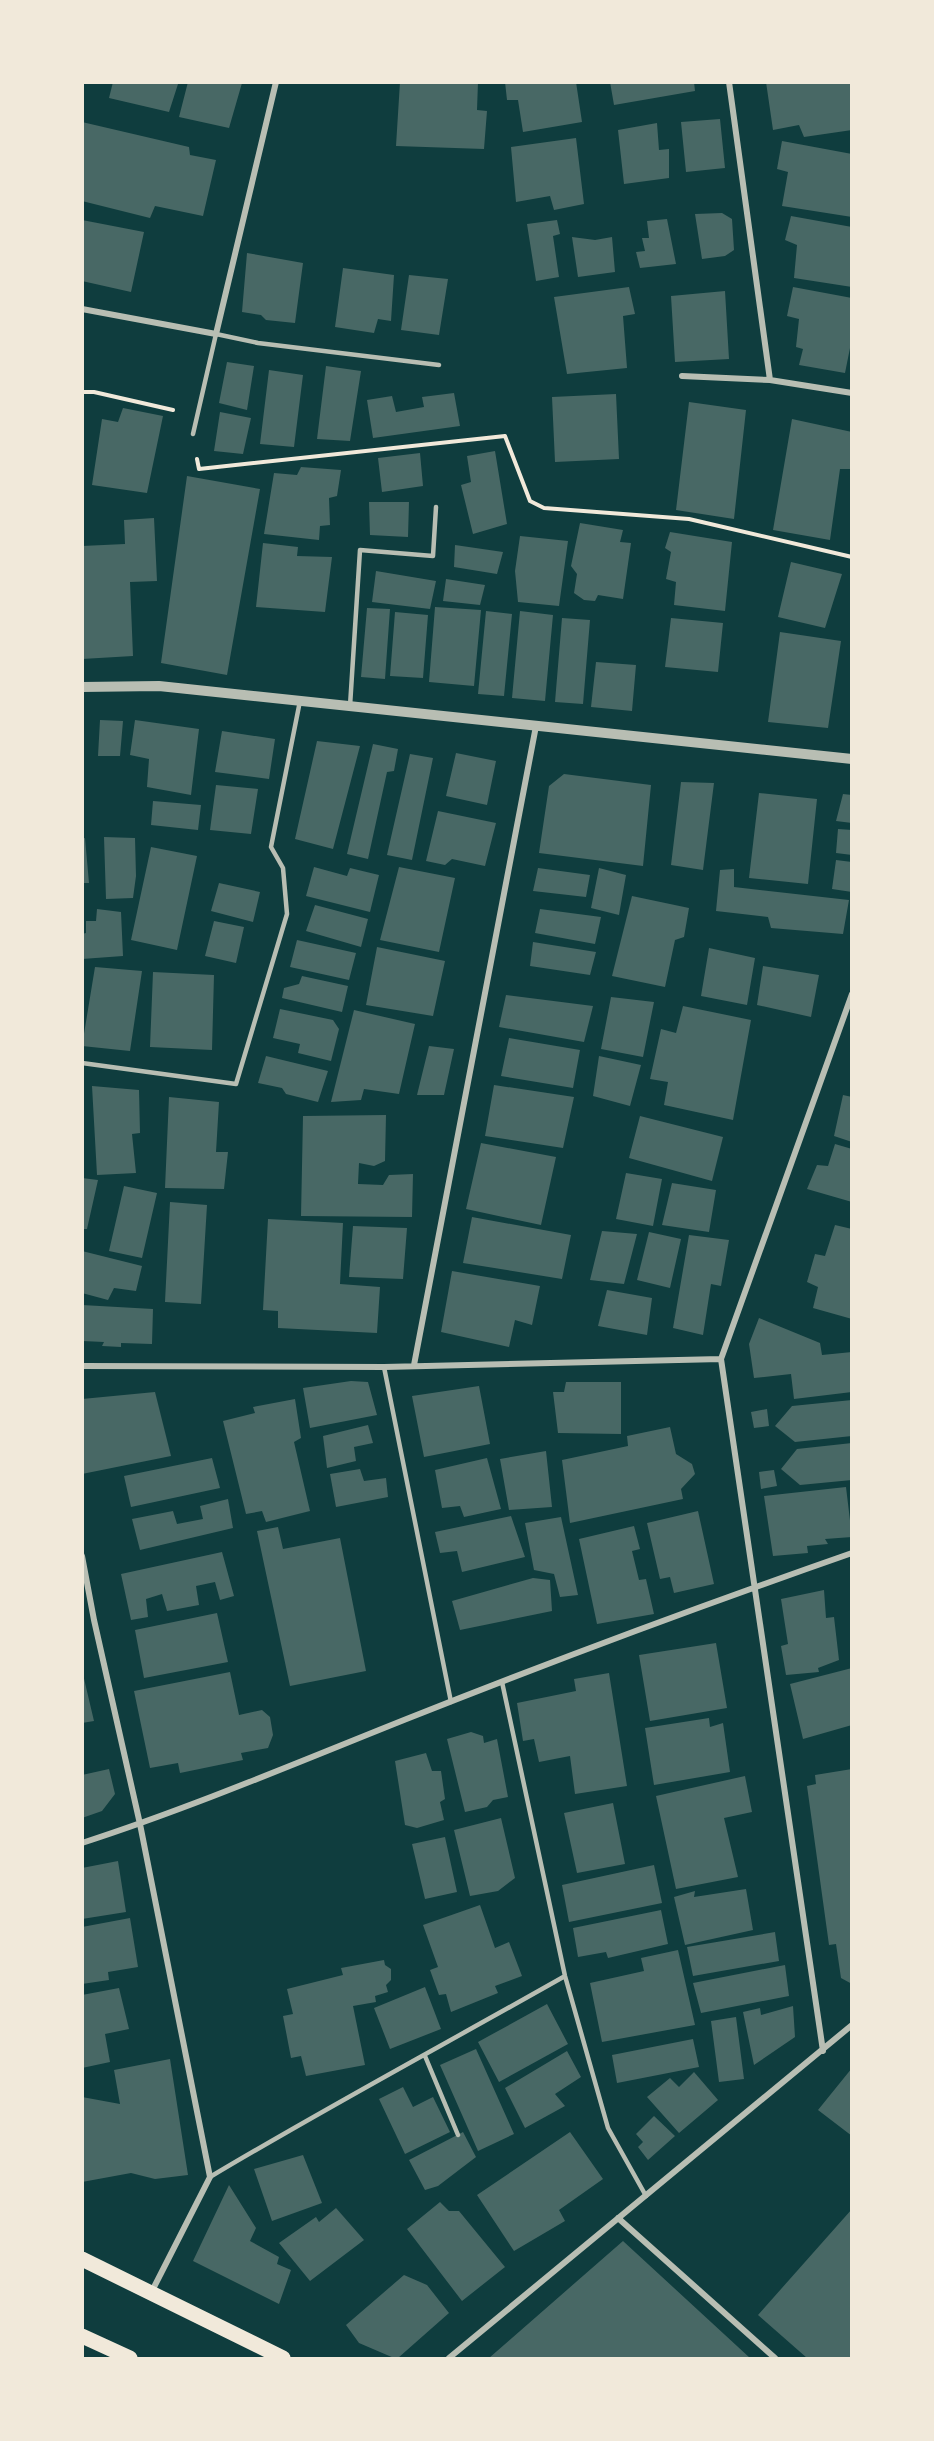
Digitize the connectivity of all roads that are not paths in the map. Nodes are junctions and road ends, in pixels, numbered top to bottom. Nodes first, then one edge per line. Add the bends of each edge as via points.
1 (276, 82) edge
2 (729, 82) edge
3 (82, 309) edge
4 (216, 334) junction
5 (440, 365) dead end
6 (682, 376) dead end
7 (770, 380) junction
8 (852, 393) edge
9 (193, 434) road end
10 (436, 507) dead end
11 (82, 687) edge
12 (300, 701) junction
13 (350, 706) junction
14 (536, 726) junction
15 (852, 759) edge
16 (852, 994) edge
17 (82, 1063) edge
18 (721, 1359) junction
19 (414, 1365) junction
20 (82, 1366) edge
21 (384, 1367) junction
22 (852, 1553) edge
23 (82, 1556) edge
24 (755, 1587) junction
25 (502, 1683) junction
26 (451, 1702) junction
27 (140, 1824) junction
28 (82, 1843) edge
29 (565, 1976) junction
30 (852, 2025) edge
31 (823, 2051) junction
32 (425, 2056) junction
33 (458, 2135) dead end
34 (210, 2177) junction
35 (646, 2196) junction
36 (618, 2218) junction
37 (82, 2259) edge
38 (151, 2293) junction
39 (82, 2336) edge
40 (130, 2358) edge
41 (283, 2358) edge
42 (449, 2358) edge
43 (775, 2358) edge

1 - 4 street
2 - 7 street
3 - 4 street
4 - 5 lane via 258,343
4 - 9 lane
6 - 7 street
7 - 8 street
10 - 13 lane via 433,556 360,550
11 - 12 street via 159,686
12 - 13 street
12 - 17 lane via 271,847 283,867 287,914 236,1084
13 - 14 street
14 - 15 street
14 - 19 street
16 - 18 street
18 - 19 street
18 - 24 street
19 - 21 street
20 - 21 street
21 - 26 lane
22 - 24 street
23 - 27 street
24 - 25 street
24 - 31 street
25 - 26 street
25 - 29 lane
26 - 27 street
27 - 28 street
27 - 34 street
29 - 32 lane
29 - 35 lane via 608,2128
30 - 31 street
31 - 35 street
32 - 33 lane
32 - 34 lane
34 - 38 street
35 - 36 street
36 - 42 street
36 - 43 street
37 - 38 main road
38 - 41 main road
39 - 40 main road

